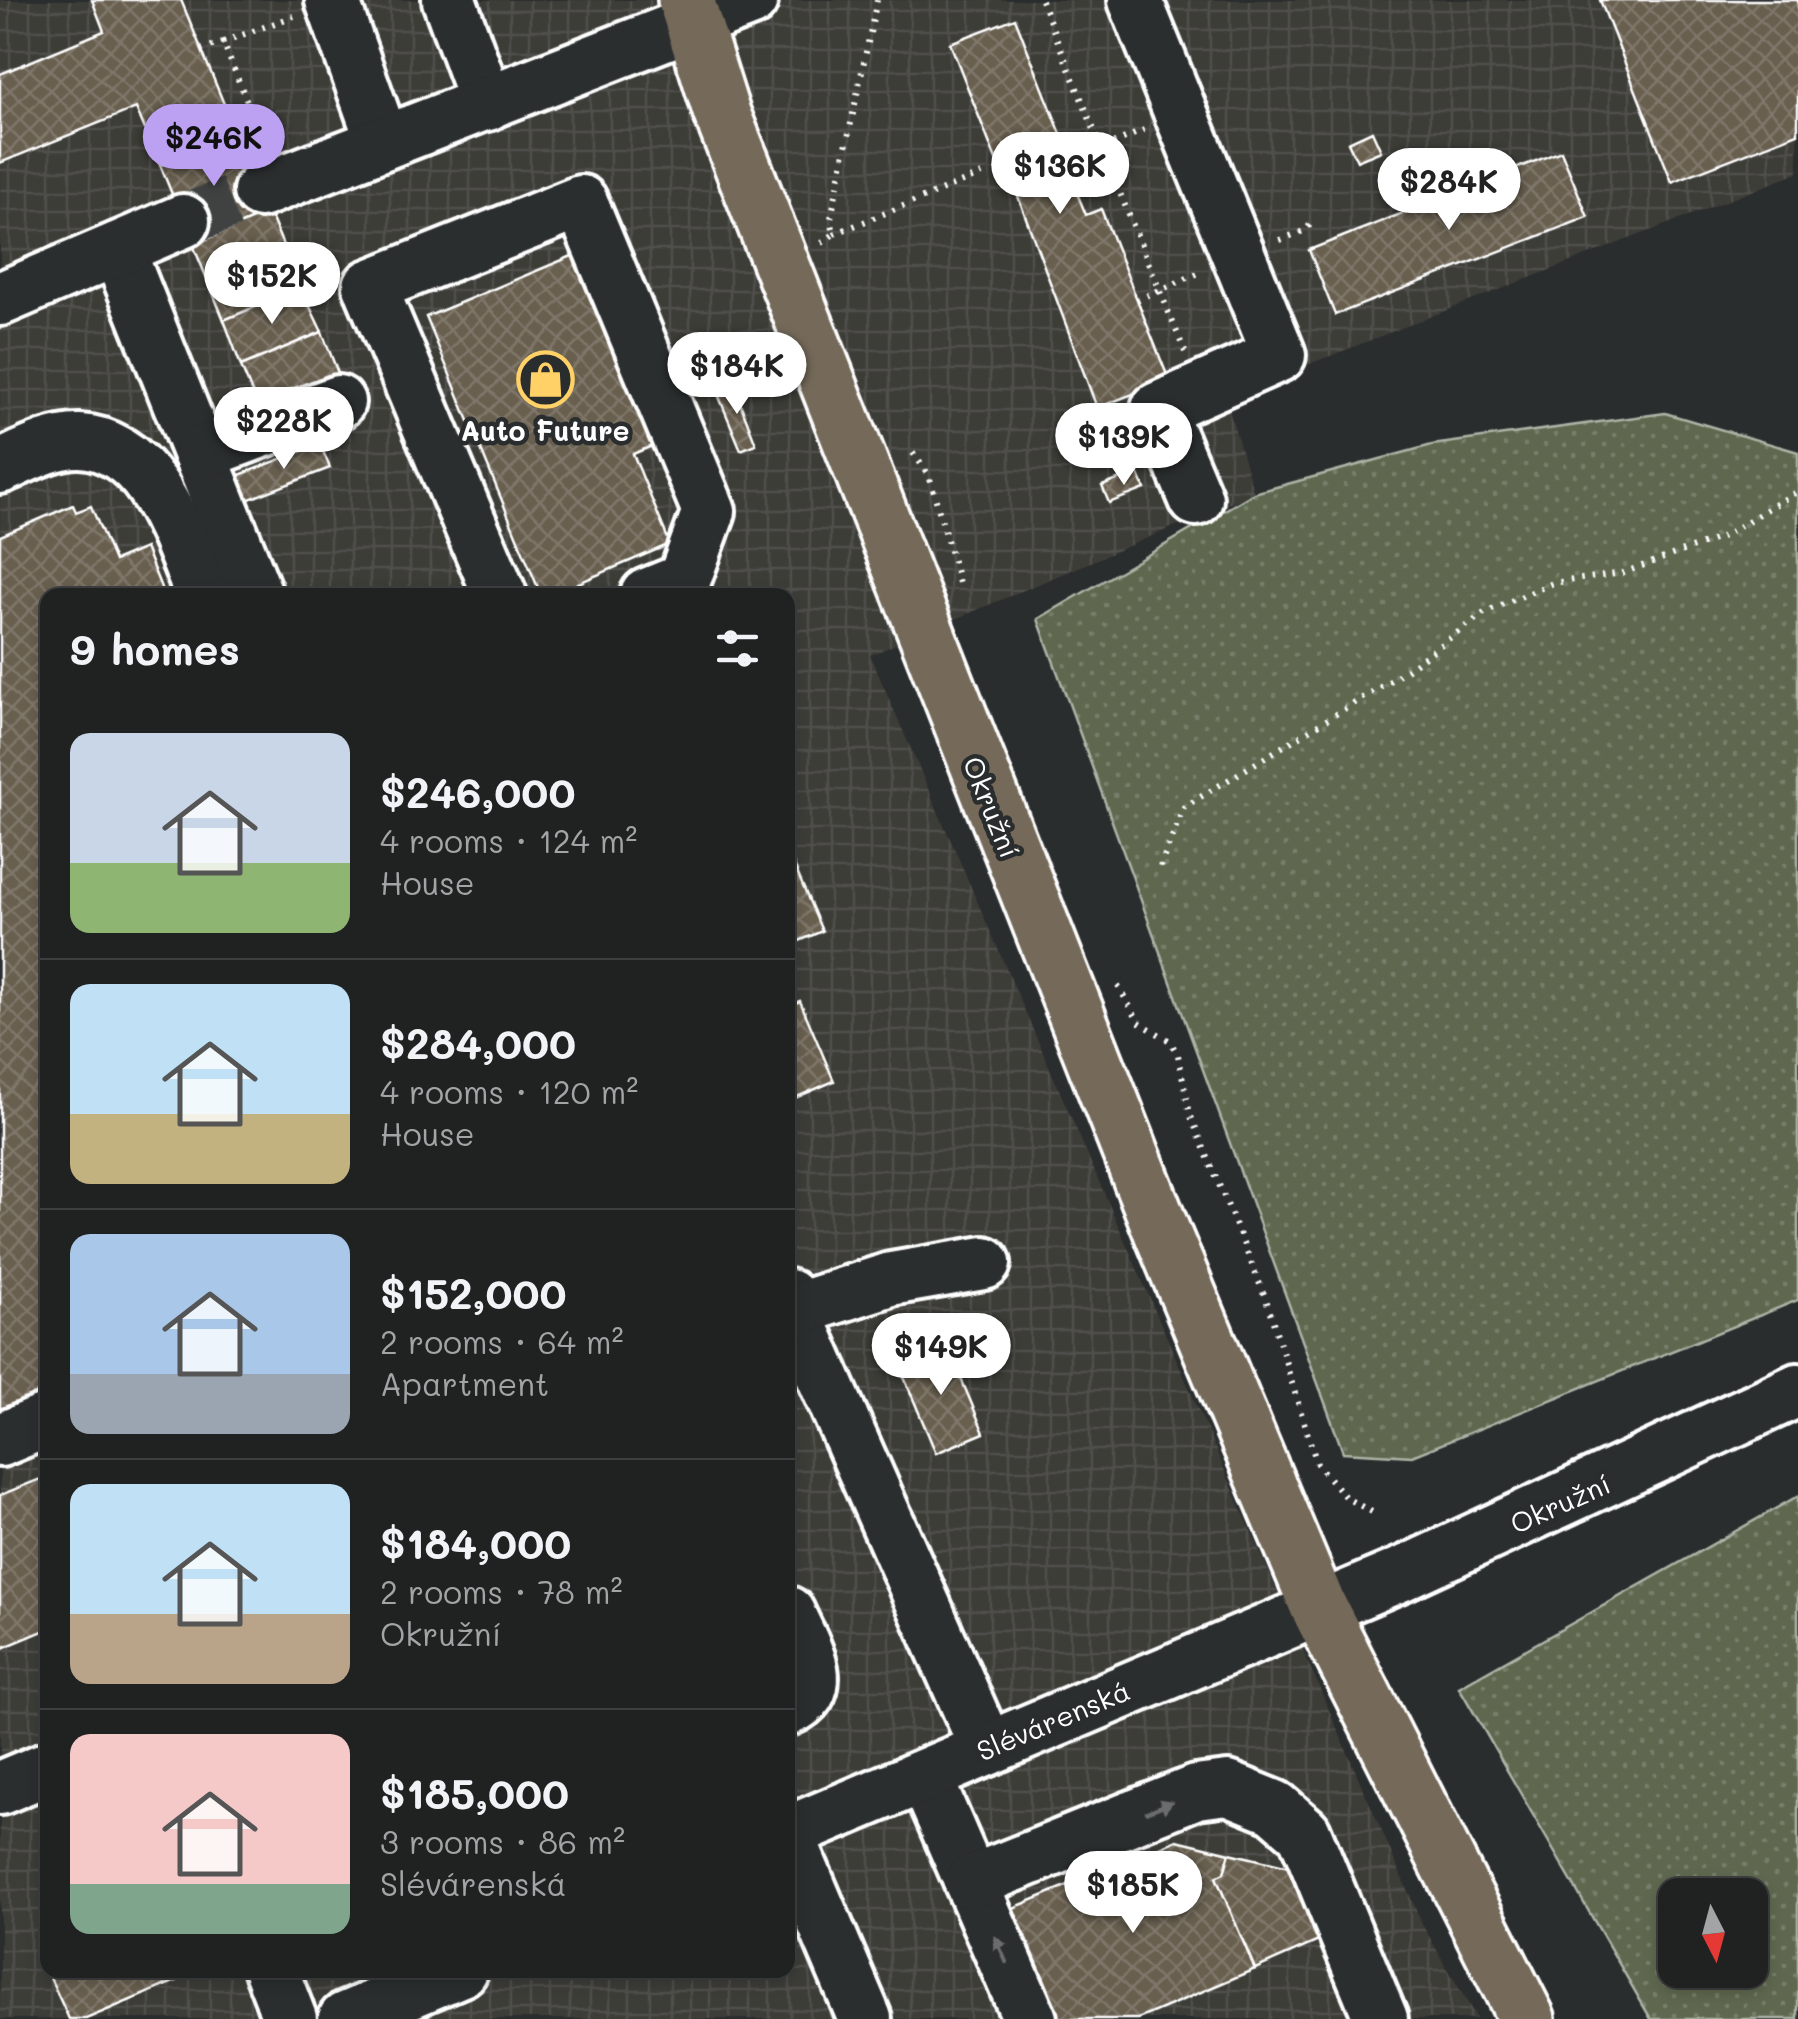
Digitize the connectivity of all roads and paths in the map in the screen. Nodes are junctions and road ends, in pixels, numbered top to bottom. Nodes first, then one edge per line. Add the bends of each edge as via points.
1 (450, 0) edge
2 (751, 0) edge
3 (876, 0) edge
4 (1042, 0) edge
5 (1135, 0) edge
6 (333, 1) edge
7 (689, 10) edge
8 (224, 42) junction
9 (201, 50) dead end
10 (488, 104) junction
11 (1182, 114) junction
12 (383, 142) junction
13 (1102, 148) junction
14 (1065, 164) dead end
15 (987, 172) dead end
16 (270, 186) joint
17 (184, 221) tunnel mouth
18 (834, 234) junction
19 (820, 245) dead end
20 (118, 250) junction
21 (0, 299) edge
22 (1201, 390) junction
23 (338, 402) dead end
24 (912, 453) dead end
25 (200, 454) junction
26 (0, 467) edge
27 (1798, 491) edge
28 (1196, 499) dead end
29 (199, 588) edge
30 (253, 588) edge
31 (497, 588) edge
32 (665, 588) edge
33 (965, 602) dead end
34 (1160, 867) dead end
35 (1112, 970) dead end
36 (984, 1263) dead end
37 (795, 1306) edge
38 (795, 1318) edge
39 (1798, 1390) edge
40 (40, 1423) edge
41 (0, 1440) edge
42 (1374, 1512) dead end
43 (1318, 1606) junction
44 (795, 1629) edge
45 (795, 1707) edge
46 (986, 1749) junction
47 (40, 1771) edge
48 (925, 1776) junction
49 (0, 1788) edge
50 (795, 1832) edge
51 (795, 1852) edge
52 (971, 1882) junction
53 (274, 1978) edge
54 (442, 1978) edge
55 (290, 2019) edge
56 (345, 2019) edge
57 (865, 2019) edge
58 (1030, 2019) edge
59 (1380, 2019) edge
60 (1527, 2019) edge

1 - 10 street
2 - 7 street
3 - 18 path
4 - 13 path
5 - 11 street
6 - 8 path
6 - 12 street
7 - 10 street
7 - 43 main road, Okružní via 721,112 944,685
8 - 9 path
8 - 16 path
10 - 12 street
11 - 13 path
11 - 22 street via 1279,355
12 - 16 street
13 - 14 path
13 - 22 path
15 - 18 path
17 - 20 street
18 - 19 path
20 - 21 street
20 - 25 street
22 - 28 street via 1158,409
23 - 25 street
24 - 33 path via 929,474
25 - 30 street
26 - 29 street via 77,441 112,447 148,479
27 - 34 path via 1721,538 1623,572 1552,583 1487,610 1396,678 1184,807
31 - 32 street via 370,286 581,202 709,511 684,580
35 - 42 path via 1127,1007 1170,1041 1178,1056 1190,1114 1266,1299 1317,1464 1346,1498
36 - 37 street
38 - 46 street
39 - 43 street, Okružní via 1420,1566
40 - 41 street
43 - 46 street, Slévárenská
43 - 60 main road, Okružní
44 - 45 street via 813,1688
46 - 48 street, Slévárenská
47 - 49 street
48 - 50 street, Slévárenská
48 - 52 street
51 - 57 street
58 -> 52 street
52 -> 59 street via 1196,1792 1228,1788 1275,1806 1304,1832
53 - 55 street
54 - 56 street

